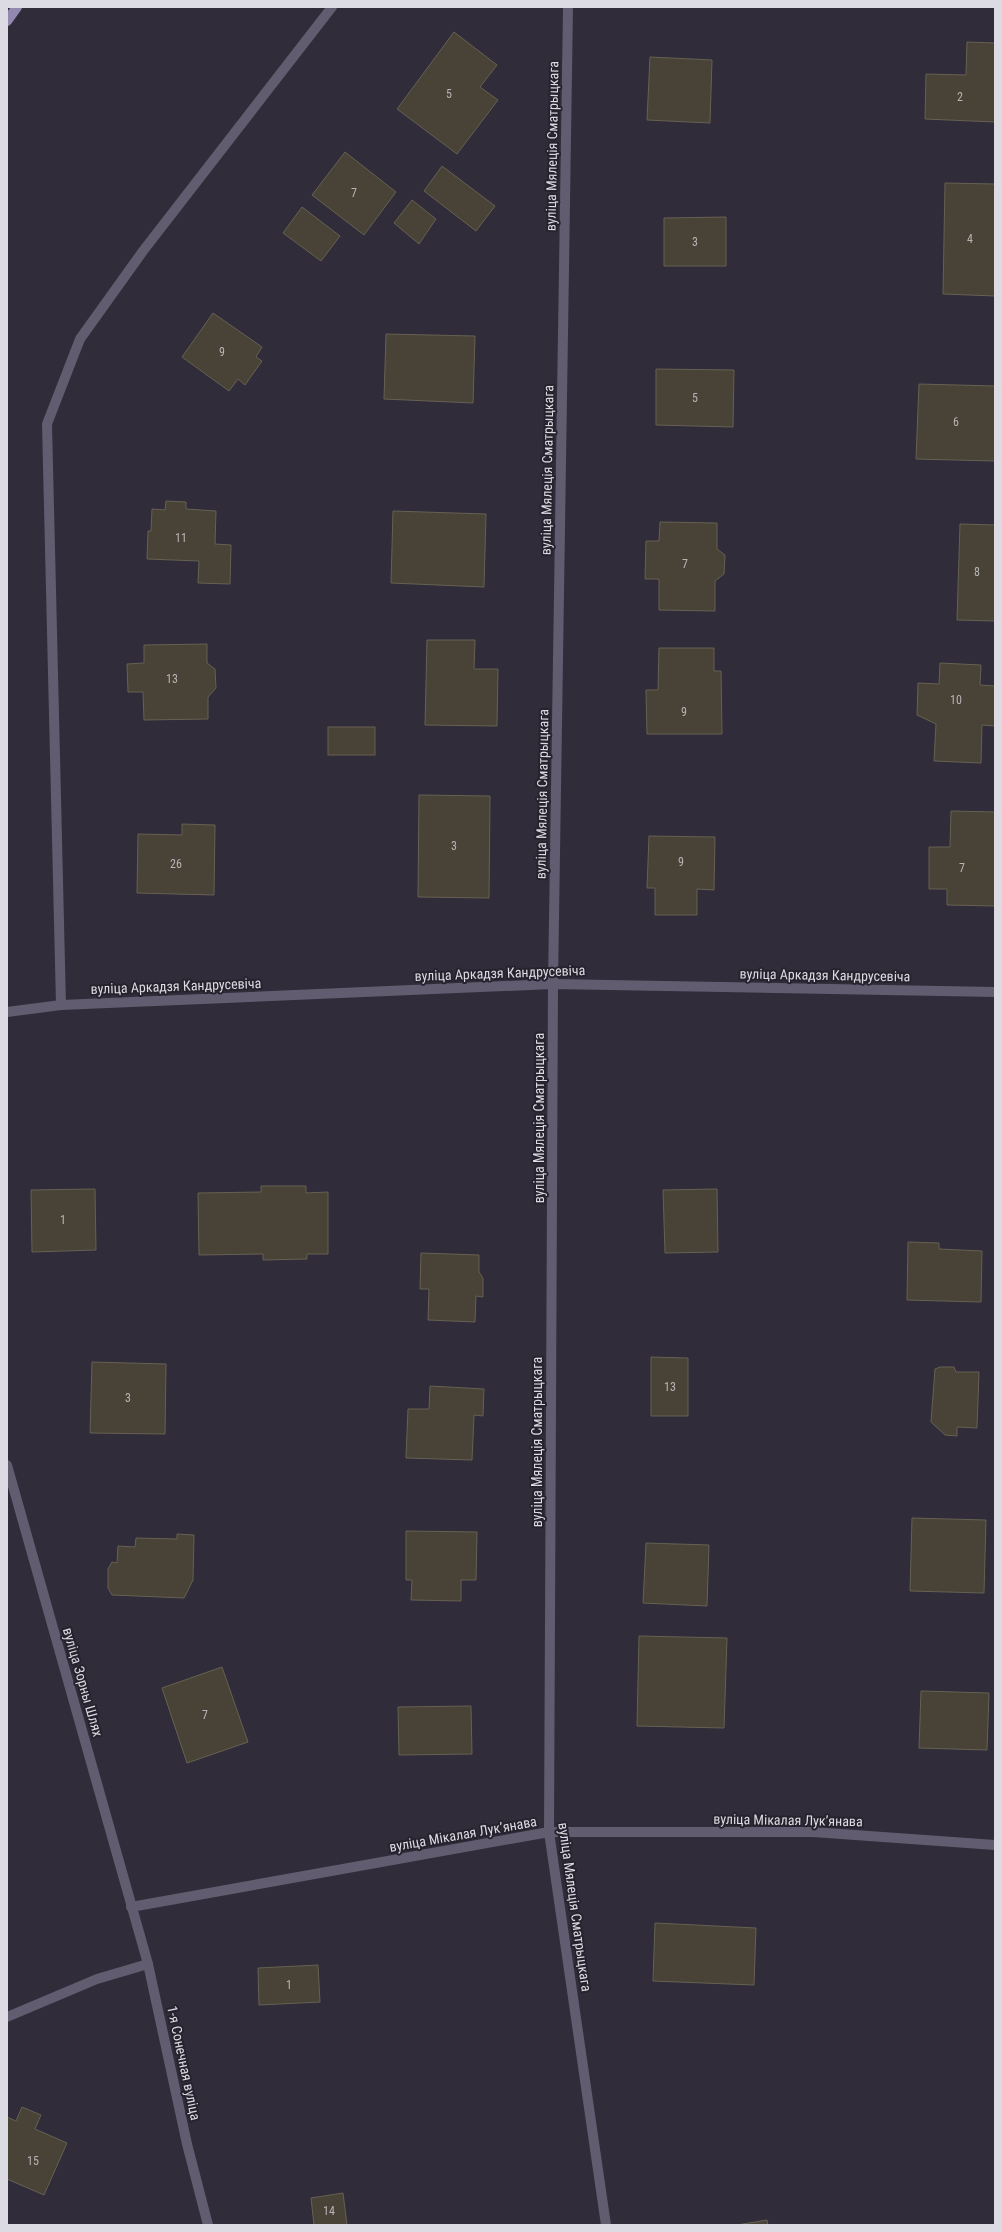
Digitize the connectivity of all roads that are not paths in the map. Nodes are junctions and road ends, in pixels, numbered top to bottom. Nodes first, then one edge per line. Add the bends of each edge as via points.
1 (17, 7) edge
2 (332, 7) edge
3 (568, 7) edge
4 (7, 21) edge
5 (553, 984) junction
6 (995, 992) edge
7 (61, 1004) junction
8 (7, 1012) edge
9 (7, 1465) edge
10 (549, 1832) junction
11 (995, 1845) edge
12 (131, 1907) junction
13 (148, 1964) junction
14 (7, 2017) edge
15 (208, 2225) edge
16 (606, 2225) edge

1 - 4 main road
2 - 7 street via 142,251 80,339 47,424
3 - 5 street, вуліца Мялеція Сматрыцкага
5 - 6 street, вуліца Аркадзя Кандрусевіча
5 - 7 street, вуліца Аркадзя Кандрусевіча
5 - 10 street, вуліца Мялеція Сматрыцкага
7 - 8 street, вуліца Аркадзя Кандрусевіча
9 - 12 street, вуліца Зорны Шлях
10 - 11 street, вуліца Мікалая Лукʼянава via 813,1832
10 - 12 street, вуліца Мікалая Лукʼянава
10 - 16 street, вуліца Мялеція Сматрыцкага
12 - 13 street, 1-я Сонечная вуліца
13 - 14 street via 97,1979
13 - 15 street, 1-я Сонечная вуліца

